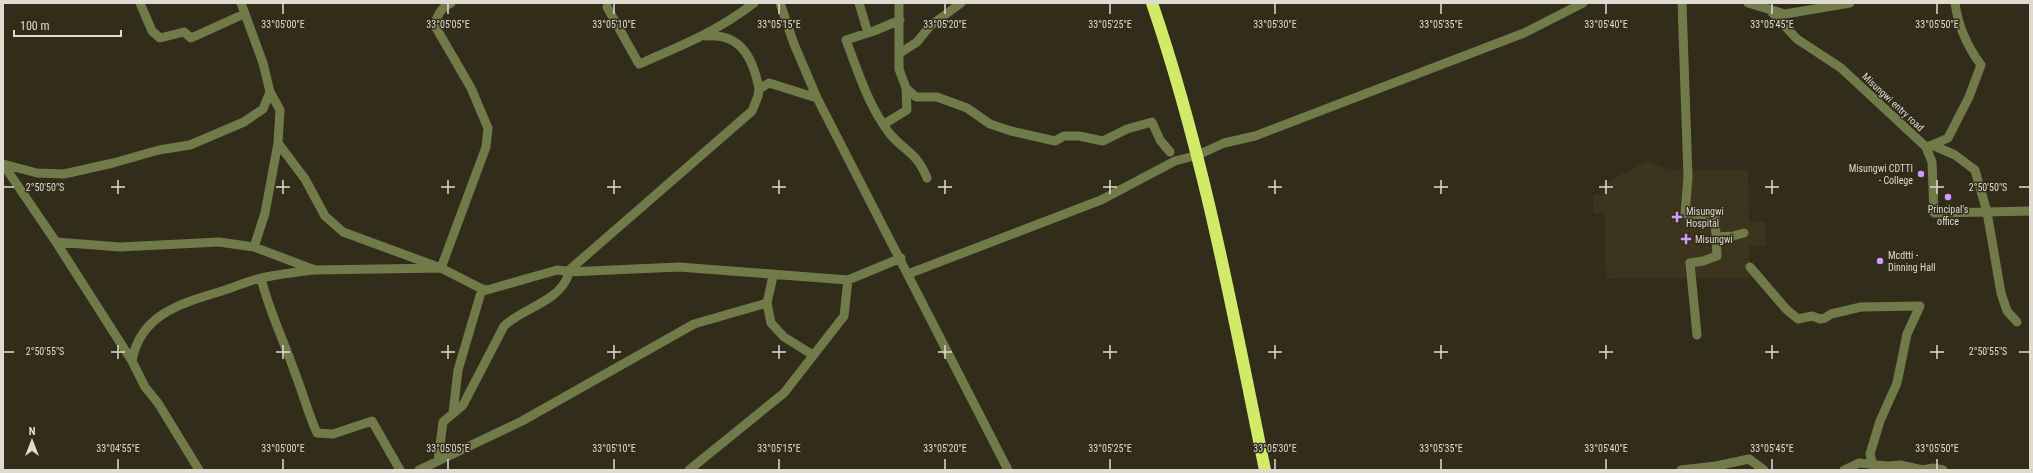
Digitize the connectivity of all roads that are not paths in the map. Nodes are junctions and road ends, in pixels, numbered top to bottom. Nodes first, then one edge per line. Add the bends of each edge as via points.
1 (140, 3) edge
2 (241, 3) edge
3 (451, 3) edge
4 (754, 3) edge
5 (780, 3) edge
6 (860, 3) edge
7 (899, 3) edge
8 (961, 3) edge
9 (1152, 3) edge
10 (1583, 3) edge
11 (1682, 3) edge
12 (1748, 3) edge
13 (1850, 3) edge
14 (1955, 3) edge
15 (609, 4) edge
16 (1768, 9) junction
17 (244, 14) junction
18 (900, 20) junction
19 (868, 33) junction
20 (703, 37) junction
21 (900, 53) junction
22 (906, 88) junction
23 (759, 89) junction
24 (270, 92) junction
25 (818, 98) junction
26 (884, 124) junction
27 (278, 143) junction
28 (1929, 146) junction
29 (1170, 152) dead end
30 (1198, 155) junction
31 (3, 164) edge
32 (927, 178) dead end
33 (2030, 211) edge
34 (1987, 212) junction
35 (1744, 233) dead end
36 (1716, 237) junction
37 (56, 242) junction
38 (254, 247) junction
39 (901, 258) junction
40 (1750, 267) dead end
41 (441, 268) junction
42 (315, 270) junction
43 (567, 272) junction
44 (908, 274) junction
45 (773, 276) junction
46 (261, 278) junction
47 (848, 280) junction
48 (482, 289) junction
49 (767, 303) junction
50 (2017, 322) dead end
51 (1697, 335) dead end
52 (813, 355) junction
53 (132, 361) junction
54 (453, 413) junction
55 (438, 460) junction
56 (1875, 467) edge
57 (199, 470) edge
58 (400, 470) edge
59 (419, 470) edge
60 (689, 470) edge
61 (1008, 470) edge
62 (1265, 470) edge
63 (1680, 470) edge
64 (1764, 470) edge
65 (1844, 470) edge
66 (1943, 470) edge

1 - 17 street via 152,31 160,38 184,32 191,38
2 - 17 street
3 - 41 street via 445,5 436,18 435,26 471,88 488,128 486,147
4 - 20 street
5 - 25 street via 794,44
6 - 19 street
7 - 18 street
8 - 21 street via 930,26 917,42
9 - 30 highway via 1172,61
10 - 30 street via 1524,33 1255,136 1224,143
11 - 36 street via 1688,176 1685,214 1715,215
12 - 16 street
13 - 16 street via 1785,14
14 - 28 street via 1957,18 1969,49 1981,65 1969,97 1948,138
15 - 20 street via 639,64
16 - 28 street, Misungwi entry road via 1797,39 1841,68
17 - 24 street via 263,63
18 - 19 street
18 - 21 street
19 - 26 street via 846,40 870,101
20 - 23 street via 718,36 733,40 746,53 754,68
21 - 22 street via 899,69
22 - 26 street via 907,110
22 - 29 street via 916,97 937,97 967,108 990,124 1055,140 1064,136 1079,136 1103,141 1127,129 1152,122 1160,140
23 - 25 street via 769,83
23 - 43 street via 752,111
24 - 27 street via 280,110
24 - 31 street via 263,109 244,122 190,145 159,150 64,174 37,173
25 - 39 street
26 - 32 street via 890,134 921,164
27 - 38 street via 265,212
27 - 41 street via 305,178 325,216 343,232
28 - 34 street, Misungwi entry road via 1955,154 1975,170
28 - 34 street via 1934,213
30 - 44 street via 1175,160 1101,200
30 - 62 highway
31 - 37 street
33 - 34 street
34 - 50 street, Misungwi entry road via 2001,293 2007,311
35 - 36 street
36 - 51 street via 1717,256 1690,263
37 - 38 street via 120,247 219,242
37 - 53 street
38 - 42 street
39 - 44 street
39 - 47 street
40 - 56 street via 1786,309 1798,318 1812,316 1820,319 1861,307 1920,306 1907,334 1897,383 1888,401 1870,454
41 - 42 street
41 - 48 street
42 - 46 street
43 - 45 street via 679,267
43 - 48 street via 557,270 494,289
43 - 54 street via 566,280 550,297 514,316 504,326 463,405
44 - 61 street
45 - 47 street
45 - 49 street
46 - 53 street via 172,308 149,327 135,345
46 - 58 street via 272,316 317,433 333,434 372,421
47 - 52 street via 844,316
48 - 54 street via 458,370
49 - 52 street via 771,323 784,337
49 - 55 street via 694,324 522,421
52 - 60 street via 784,393
53 - 57 street via 145,387 158,403
54 - 55 street via 442,422
55 - 59 street
56 - 65 street via 1859,463
56 - 66 street via 1900,465 1923,470
63 - 64 street via 1749,459

